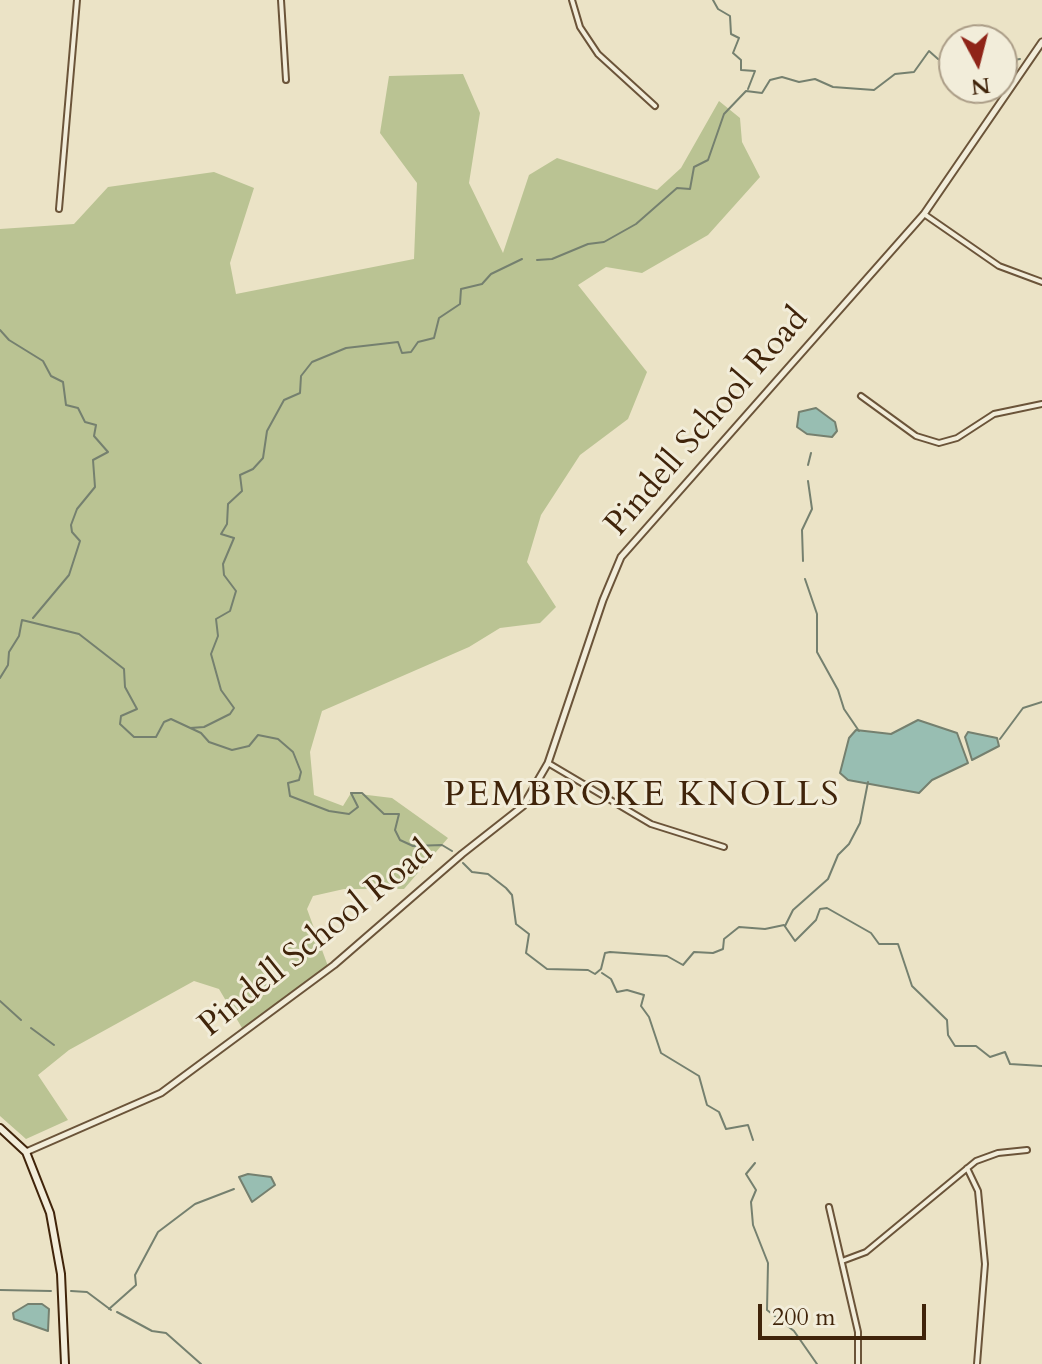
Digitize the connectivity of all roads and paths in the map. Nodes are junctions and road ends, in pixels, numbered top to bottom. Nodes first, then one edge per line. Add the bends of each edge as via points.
1 (77, 0) edge
2 (281, 0) edge
3 (572, 0) edge
4 (1042, 42) edge
5 (286, 80) dead end
6 (655, 106) dead end
7 (59, 209) dead end
8 (924, 214) junction
9 (1042, 282) edge
10 (861, 396) dead end
11 (1042, 404) edge
12 (548, 763) junction
13 (724, 847) dead end
14 (0, 1128) edge
15 (1027, 1150) dead end
16 (26, 1152) junction
17 (967, 1168) junction
18 (829, 1207) dead end
19 (842, 1261) junction
20 (65, 1364) edge
21 (858, 1364) edge
22 (977, 1364) edge

1 - 7 street
2 - 5 street
3 - 6 street via 580,27 598,54
4 - 8 street, Pindell School Road
8 - 9 street via 999,266
8 - 12 street, Pindell School Road via 621,557
10 - 11 street via 916,436 939,443 994,414
12 - 13 street via 651,824
12 - 16 street, Pindell School Road via 513,815 274,1013 147,1101
14 - 16 main road
15 - 17 street via 991,1155
16 - 20 main road via 50,1213 58,1252
17 - 19 street via 866,1252
17 - 22 street via 978,1191 985,1264
18 - 19 street
19 - 21 street via 858,1332

